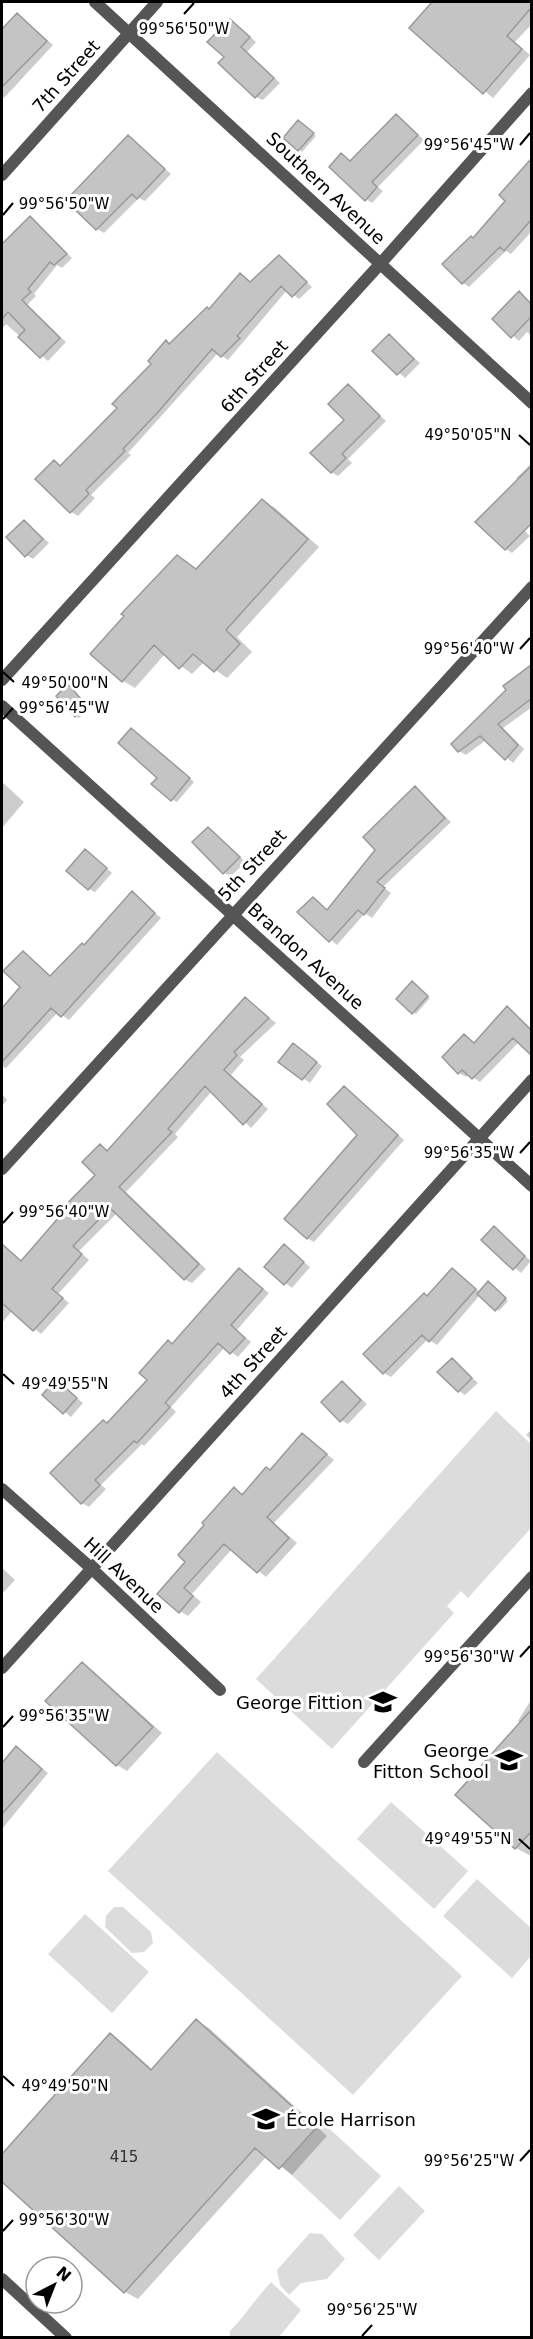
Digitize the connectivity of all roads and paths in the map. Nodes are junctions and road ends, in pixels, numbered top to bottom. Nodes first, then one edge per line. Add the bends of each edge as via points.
1 (95, 2) edge
2 (157, 2) edge
3 (129, 32) junction
4 (531, 93) edge
5 (2, 176) edge
6 (381, 263) junction
7 (531, 403) edge
8 (531, 587) edge
9 (2, 680) edge
10 (2, 706) edge
11 (232, 914) junction
12 (531, 1080) edge
13 (479, 1139) junction
14 (2, 1169) edge
15 (531, 1186) edge
16 (2, 1489) edge
17 (91, 1568) junction
18 (531, 1577) edge
19 (2, 1668) edge
20 (220, 1690) dead end
21 (364, 1762) dead end
22 (2, 2279) edge
23 (66, 2337) edge

1 - 3 street, Southern Avenue
2 - 3 street, 7th Street
3 - 5 street, 7th Street
3 - 6 street, Southern Avenue
4 - 6 street, 6th Street
6 - 7 street, Southern Avenue
6 - 9 street, 6th Street
8 - 11 street, 5th Street
10 - 11 street, Brandon Avenue
11 - 13 street, Brandon Avenue
11 - 14 street, 5th Street
12 - 13 street, 4th Street
13 - 15 street, Brandon Avenue
13 - 17 street, 4th Street
16 - 17 street, Hill Avenue
17 - 19 street, 4th Street
17 - 20 street, Hill Avenue
18 - 21 street
22 - 23 street

